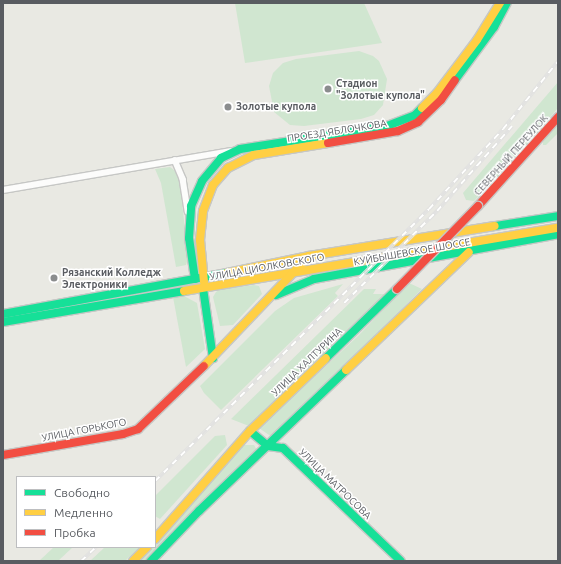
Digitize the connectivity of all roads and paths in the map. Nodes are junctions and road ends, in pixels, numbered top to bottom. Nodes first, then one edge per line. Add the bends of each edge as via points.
1 (500, 3) edge
2 (507, 3) edge
3 (558, 117) edge
4 (240, 149) junction
5 (175, 160) junction
6 (3, 190) edge
7 (478, 206) joint
8 (558, 216) edge
9 (189, 223) junction
10 (558, 228) edge
11 (558, 234) edge
12 (469, 252) junction
13 (309, 256) junction
14 (295, 271) junction
15 (204, 277) junction
16 (195, 280) junction
17 (203, 288) junction
18 (272, 297) junction
19 (3, 314) edge
20 (3, 322) edge
21 (213, 358) junction
22 (250, 431) junction
23 (268, 446) junction
24 (3, 455) edge
25 (156, 538) edge
26 (146, 548) edge
27 (133, 561) edge
28 (151, 561) edge
29 (401, 561) edge

1 - 4 main road, ПРОЕЗД ЯБЛОЧКОВА via 477,40 437,93 415,115 387,126
2 - 15 main road, ПРОЕЗД ЯБЛОЧКОВА via 494,27 442,100 418,122 398,131 254,155 228,168 213,185 203,212 200,240
3 - 7 main road, СЕВЕРНЫЙ ПЕРЕУЛОК
4 - 5 street, ПРОЕЗД ЯБЛОЧКОВА
4 - 9 main road, ПРОЕЗД ЯБЛОЧКОВА via 221,158 202,180 191,206
5 - 6 street, ПРОЕЗД ЯБЛОЧКОВА
5 - 9 street, ПРОЕЗД ЯБЛОЧКОВА via 183,179
7 - 22 main road, УЛИЦА ХАЛТУРИНА, bridge via 397,289
8 - 13 main road, УЛИЦА ЦИОЛКОВСКОГО
9 - 16 main road, ПРОЕЗД ЯБЛОЧКОВА
10 - 14 main road, УЛИЦА ЦИОЛКОВСКОГО
11 - 12 main road, КУЙБЫШЕВСКОЕ ШОССЕ
12 - 18 main road, КУЙБЫШЕВСКОЕ ШОССЕ via 314,279
12 - 23 main road
13 - 14 main road, УЛИЦА ГОРЬКОГО
13 - 15 main road, УЛИЦА ЦИОЛКОВСКОГО
14 - 17 main road, УЛИЦА ЦИОЛКОВСКОГО
14 - 18 main road, УЛИЦА ГОРЬКОГО
15 - 16 main road, УЛИЦА ЦИОЛКОВСКОГО
15 - 17 main road, ПРОЕЗД ЯБЛОЧКОВА
16 - 17 main road
16 - 19 main road, УЛИЦА ЦИОЛКОВСКОГО
17 - 20 main road, УЛИЦА ЦИОЛКОВСКОГО
17 - 21 main road
18 - 21 main road, УЛИЦА ГОРЬКОГО
21 - 24 main road, УЛИЦА ГОРЬКОГО via 138,429 123,434
22 - 23 main road, УЛИЦА МАТРОСОВА
22 - 25 main road, УЛИЦА ХАЛТУРИНА
23 - 28 main road via 199,511
23 - 29 main road, УЛИЦА МАТРОСОВА via 283,448
26 - 27 main road

